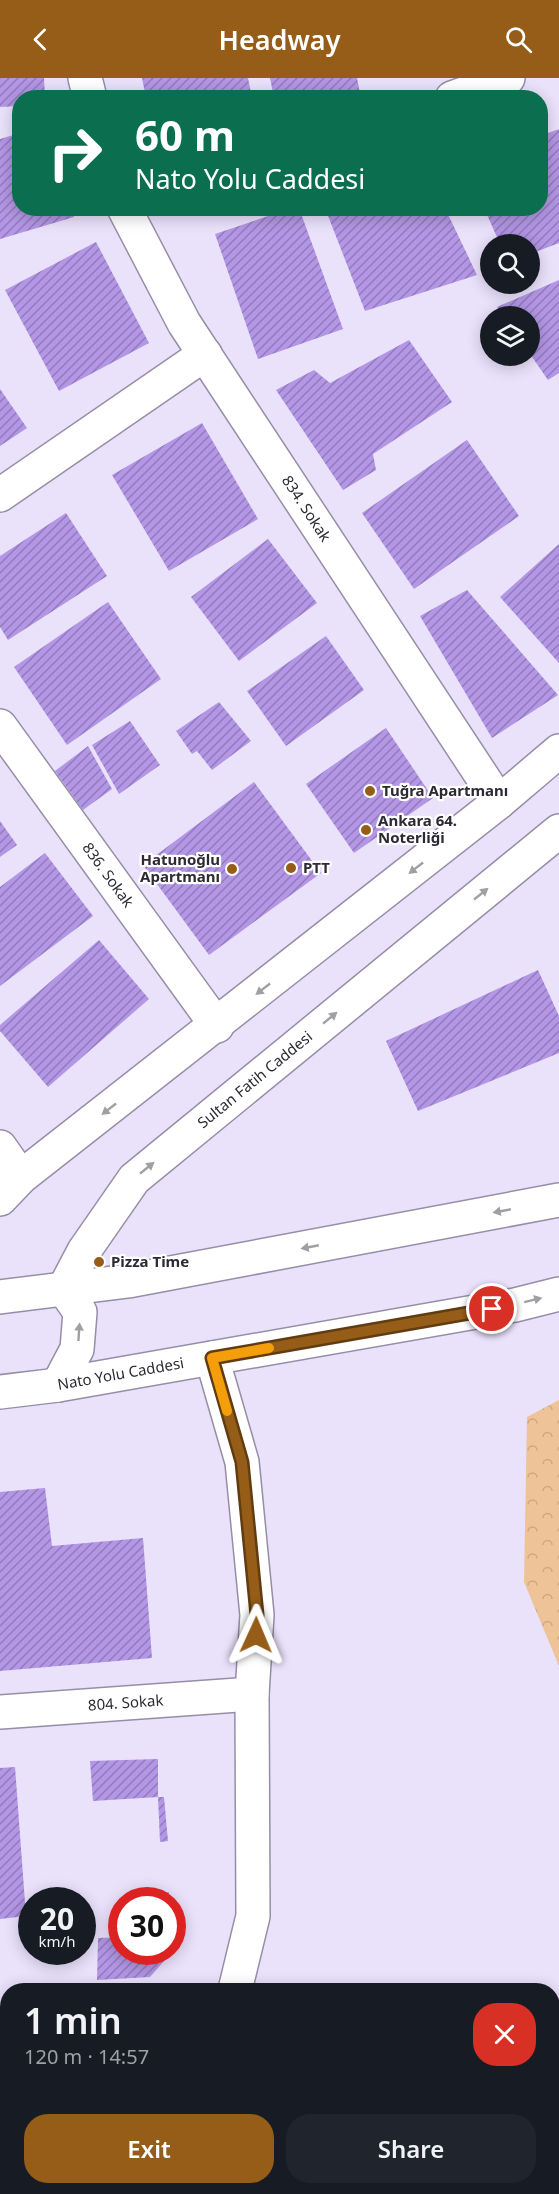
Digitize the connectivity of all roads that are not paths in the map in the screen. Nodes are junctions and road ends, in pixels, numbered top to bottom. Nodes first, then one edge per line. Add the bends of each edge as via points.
1 (508, 78) edge
2 (474, 90) edge
3 (130, 216) edge
4 (205, 354) junction
5 (0, 495) edge
6 (0, 726) edge
7 (559, 751) edge
8 (499, 802) junction
9 (559, 831) edge
10 (217, 1026) junction
11 (0, 1147) edge
12 (11, 1188) edge
13 (559, 1200) edge
14 (64, 1289) junction
15 (559, 1294) edge
16 (0, 1297) edge
17 (212, 1358) junction
18 (58, 1385) junction
19 (0, 1392) edge
20 (252, 1694) junction
21 (0, 1712) edge
22 (237, 1983) edge

1 - 2 main road
3 - 4 main road, 834. Sokak via 184,323
4 - 5 main road
4 - 8 main road, 834. Sokak
6 - 10 main road, 836. Sokak
7 - 8 main road
8 -> 10 main road
14 -> 9 main road, Sultan Fatih Caddesi via 84,1251 134,1179
10 -> 12 main road
11 - 12 main road
13 -> 14 main road via 128,1281
14 - 16 main road
18 -> 14 main road via 77,1349 80,1312
17 -> 15 main road, Nato Yolu Caddesi
17 - 18 main road, Nato Yolu Caddesi
17 - 20 main road via 242,1462 257,1615
18 - 19 main road, Nato Yolu Caddesi
20 - 21 main road, 804. Sokak
20 - 22 main road via 252,1916

